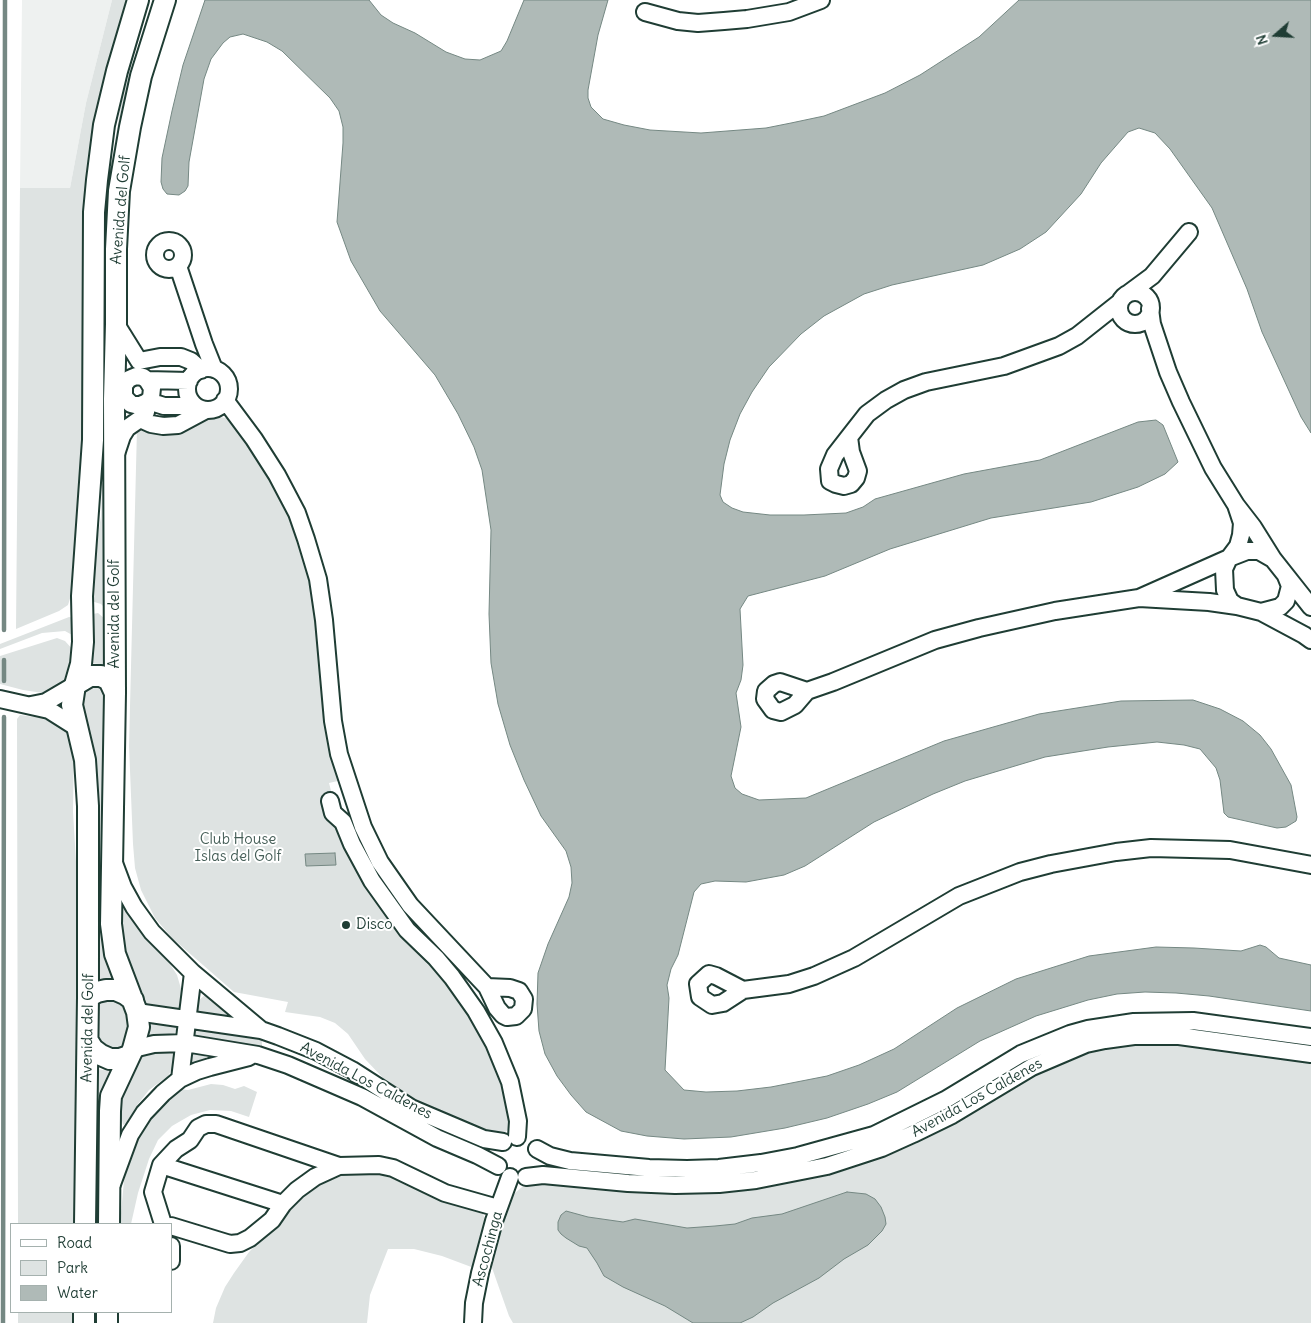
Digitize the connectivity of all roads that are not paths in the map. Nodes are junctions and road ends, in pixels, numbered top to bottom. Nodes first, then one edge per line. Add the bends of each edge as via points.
1 (138, 0) edge
2 (165, 0) edge
3 (821, 0) edge
4 (644, 12) dead end
5 (1190, 232) dead end
6 (178, 266) dead end
7 (1152, 276) junction
8 (1125, 297) junction
9 (1150, 306) junction
10 (1094, 322) junction
11 (1129, 323) junction
12 (116, 324) junction
13 (1157, 338) junction
14 (140, 361) junction
15 (201, 373) junction
16 (93, 375) junction
17 (122, 378) junction
18 (147, 379) junction
19 (93, 398) junction
20 (121, 400) junction
21 (225, 400) junction
22 (147, 402) junction
23 (201, 408) junction
24 (140, 419) junction
25 (849, 437) dead end
26 (114, 458) junction
27 (1236, 506) junction
28 (1229, 558) junction
29 (1273, 559) junction
30 (1286, 575) junction
31 (1139, 598) junction
32 (1237, 606) junction
33 (1311, 607) edge
34 (1260, 612) junction
35 (1311, 640) edge
36 (75, 685) junction
37 (807, 691) dead end
38 (115, 693) junction
39 (0, 699) edge
40 (31, 705) junction
41 (78, 729) junction
42 (330, 801) dead end
43 (112, 859) junction
44 (1311, 865) edge
45 (193, 973) junction
46 (487, 987) dead end
47 (743, 990) dead end
48 (88, 997) junction
49 (135, 1006) junction
50 (187, 1020) junction
51 (261, 1030) junction
52 (1311, 1037) edge
53 (88, 1041) junction
54 (184, 1043) junction
55 (131, 1053) junction
56 (1311, 1054) edge
57 (258, 1055) junction
58 (180, 1079) junction
59 (510, 1139) junction
60 (536, 1149) junction
61 (161, 1165) junction
62 (340, 1166) junction
63 (511, 1173) junction
64 (109, 1193) junction
65 (283, 1204) junction
66 (498, 1208) junction
67 (85, 1223) edge
68 (109, 1223) edge
69 (166, 1223) edge
70 (172, 1226) edge
71 (473, 1323) edge

1 - 16 street, Avenida del Golf via 116,70 104,124 97,180
2 - 12 street, Avenida del Golf via 141,76 119,191
3 - 4 street via 789,12 698,23
5 - 7 street
6 - 15 street via 204,344
7 - 8 street
7 - 9 street via 1148,290
8 - 9 street via 1139,293
8 - 10 street
8 - 11 street via 1119,311
9 - 11 street via 1149,314 1142,322
9 - 13 street
10 - 11 street
10 - 25 street via 1059,346 1004,366 926,382 904,390 867,414
11 - 13 street
12 - 14 street
12 - 17 street, Avenida del Golf
13 - 27 street via 1181,402 1213,468
14 - 15 street via 181,356 191,360
14 - 18 street
15 - 18 street
15 - 21 street via 220,372 227,382
15 - 23 street via 187,386 188,397
16 - 17 street
16 - 19 street, Avenida del Golf
17 - 18 street via 136,376
17 - 20 street, Avenida del Golf
18 - 22 street via 152,388
19 - 20 street
19 - 36 street, Avenida del Golf via 82,596 83,642
20 - 22 street via 140,405
20 - 26 street, Avenida del Golf
21 - 23 street via 217,408
21 - 46 street via 277,475 306,539 318,578 339,754 363,826 380,862 410,905
22 - 23 street
22 - 24 street via 146,412
23 - 24 street via 178,425 163,426
24 - 26 street via 127,428
26 - 38 street, Avenida del Golf
27 - 28 street via 1242,523 1241,535
27 - 29 street
28 - 29 street via 1247,551 1259,551
28 - 31 street
28 - 32 street via 1224,569 1225,590
29 - 30 street
30 - 33 street
30 - 34 street via 1290,586 1286,601 1280,607
31 - 32 street
31 - 37 street via 1055,612 944,637
32 - 34 street
34 - 35 street
36 - 38 street via 90,676 101,676 109,680
36 - 40 street via 46,702
36 - 41 street, Avenida del Golf via 72,706
38 - 43 street, Avenida del Golf
39 - 40 street
40 - 41 street via 49,710
41 - 48 street, Avenida del Golf via 87,784
42 - 59 street via 333,813 343,822 372,881 407,930 452,977 494,1043 510,1082 518,1121
43 - 45 street via 134,907 152,932
43 - 49 street, Avenida del Golf via 112,940
44 - 47 street via 1230,850 1150,848 1051,864 1020,872 959,896 854,958 814,976 789,984
45 - 50 street
45 - 51 street
48 - 49 street via 97,992 116,990 126,994
48 - 53 street, Avenida del Golf
49 - 50 street, Avenida Los Caldenes
49 - 55 street, Avenida del Golf via 139,1027
50 - 51 street, Avenida Los Caldenes
50 - 54 street
51 - 59 street, Avenida Los Caldenes via 345,1066 412,1108 484,1139
52 - 60 street, Avenida Los Caldenes via 1193,1021 1158,1020 1088,1029 1021,1054 946,1100 874,1135 761,1163 649,1168 570,1161
53 - 55 street via 93,1049 110,1059 120,1059
53 - 67 street, Avenida del Golf
54 - 55 street, Avenida Los Caldenes via 154,1044
54 - 57 street, Avenida Los Caldenes
54 - 58 street
55 - 64 street, Avenida del Golf via 111,1096
56 - 63 street, Avenida Los Caldenes via 1179,1036 1105,1040 1086,1044 1032,1067 914,1134 827,1166 756,1180 676,1185
57 - 58 street via 210,1066
57 - 63 street, Avenida Los Caldenes via 362,1097
58 - 64 street via 144,1113 130,1135
59 - 60 street via 529,1140
59 - 63 street via 497,1153
60 - 63 street via 536,1168
61 - 62 street via 190,1140 202,1124 216,1124
61 - 65 street
61 - 69 street via 152,1192
62 - 65 street via 316,1177
62 - 66 street via 393,1168 445,1193
63 - 66 street, Ascochinga
64 - 68 street, Avenida del Golf
65 - 70 street via 272,1220 240,1243 230,1244
66 - 71 street, Ascochinga via 480,1273

